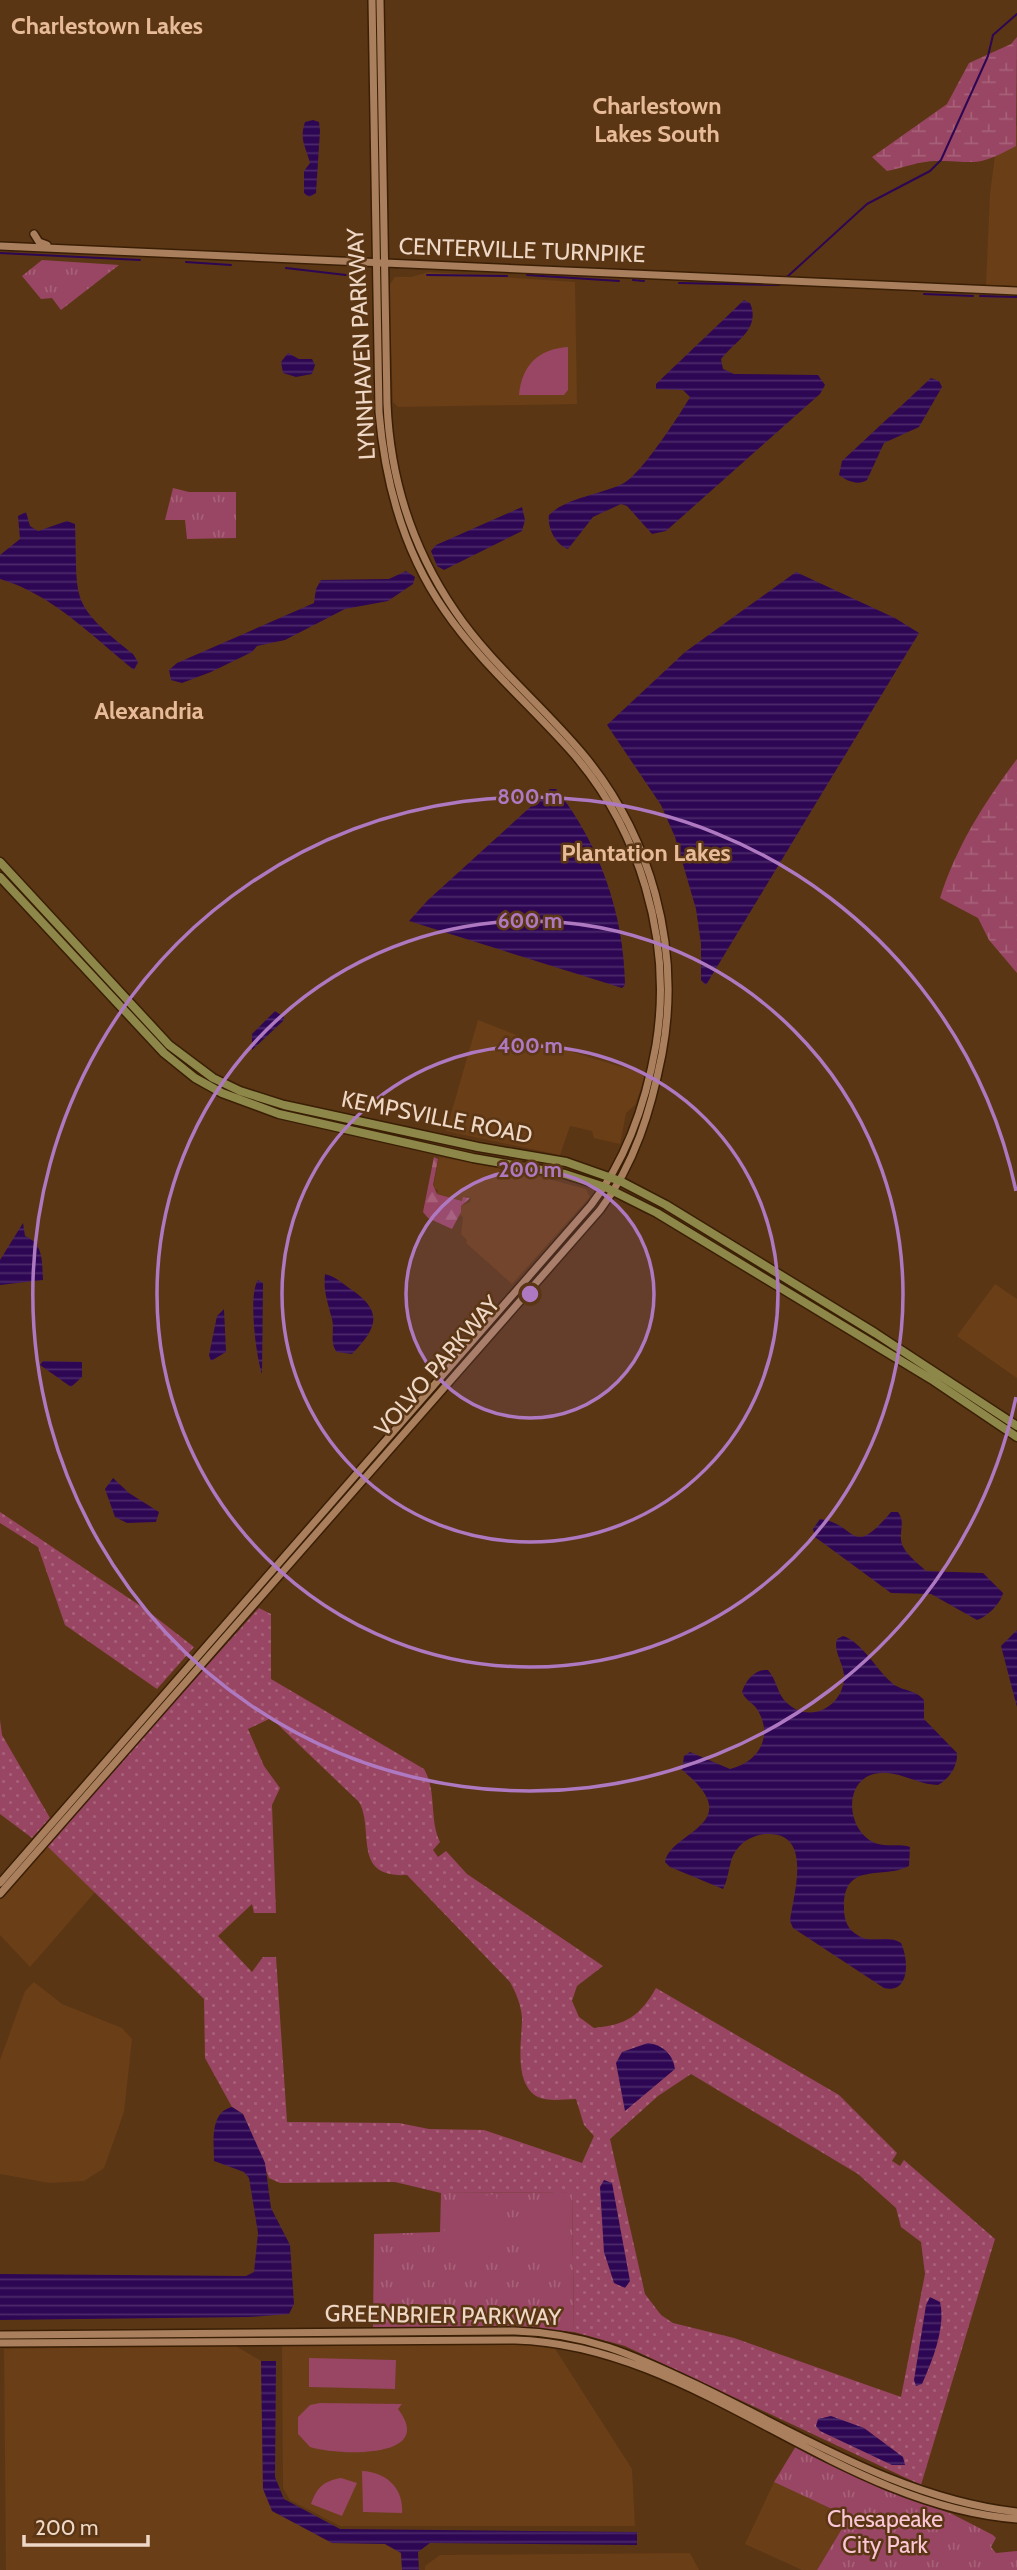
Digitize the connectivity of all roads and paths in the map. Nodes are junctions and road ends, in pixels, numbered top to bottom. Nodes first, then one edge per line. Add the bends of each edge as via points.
1 (372, 0) edge
2 (380, 0) edge
3 (34, 234) dead end
4 (0, 248) edge
5 (61, 249) junction
6 (164, 254) junction
7 (375, 263) junction
8 (385, 263) junction
9 (1017, 291) edge
10 (487, 656) junction
11 (0, 862) edge
12 (0, 877) edge
13 (611, 1177) junction
14 (620, 1181) junction
15 (604, 1187) junction
16 (614, 1191) junction
17 (1017, 1426) edge
18 (1017, 1437) edge
19 (0, 1882) edge
20 (0, 1894) edge
21 (0, 2335) edge
22 (0, 2343) edge
23 (1017, 2512) edge
24 (1017, 2519) edge

1 - 7 main road, LYNNHAVEN PARKWAY
2 - 8 main road, LYNNHAVEN PARKWAY
3 - 5 main road via 39,242
4 - 5 main road, CENTERVILLE TURNPIKE
4 - 6 main road, CENTERVILLE TURNPIKE
5 - 6 main road, CENTERVILLE TURNPIKE
6 - 7 main road, CENTERVILLE TURNPIKE
7 - 8 main road, CENTERVILLE TURNPIKE
7 - 10 main road, LYNNHAVEN PARKWAY via 379,412 392,496 429,586 457,628
8 - 9 main road, CENTERVILLE TURNPIKE
8 - 10 main road, LYNNHAVEN PARKWAY via 388,418 401,500 436,583
10 - 13 main road, VOLVO PARKWAY via 592,778 623,830 649,897 660,972 658,1031 637,1121
10 - 14 main road, VOLVO PARKWAY via 601,777 638,844 657,902 667,962 665,1031 644,1127
11 - 13 main road, KEMPSVILLE ROAD via 169,1045 226,1085 277,1103 566,1162
12 - 15 main road, KEMPSVILLE ROAD via 164,1053 222,1093 272,1112 473,1158 541,1168
13 - 14 main road, KEMPSVILLE ROAD
13 - 15 main road, VOLVO PARKWAY
14 - 16 main road, VOLVO PARKWAY
14 - 17 main road, KEMPSVILLE ROAD via 884,1338
15 - 16 main road, KEMPSVILLE ROAD
15 - 19 main road, VOLVO PARKWAY via 468,1349
16 - 18 main road, KEMPSVILLE ROAD via 931,1379
16 - 20 main road, VOLVO PARKWAY
21 - 23 main road, GREENBRIER PARKWAY via 515,2331 575,2337 649,2361 909,2486 956,2501
22 - 24 main road, GREENBRIER PARKWAY via 514,2340 567,2344 648,2368 910,2495 969,2512

